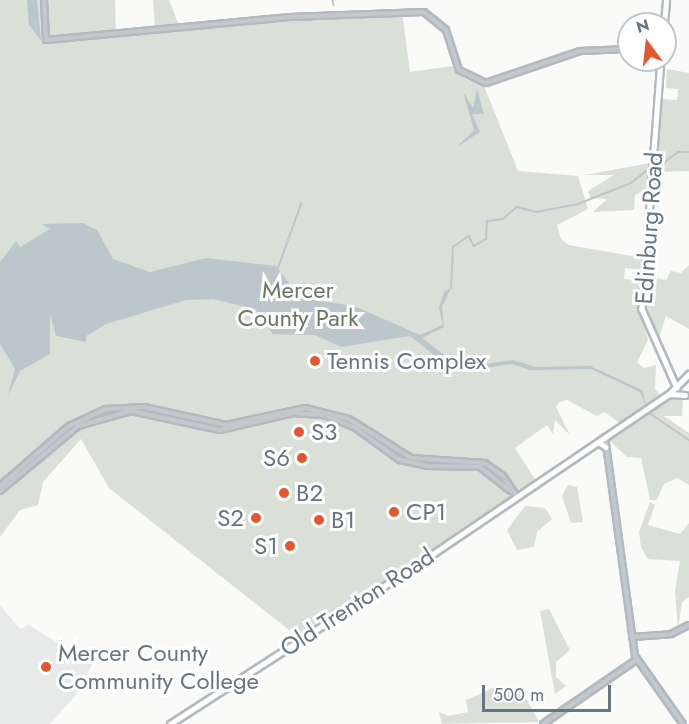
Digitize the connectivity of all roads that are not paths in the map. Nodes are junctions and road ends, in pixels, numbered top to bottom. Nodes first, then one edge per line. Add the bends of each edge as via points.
1 (44, 0) edge
2 (617, 49) edge
3 (660, 72) edge
4 (689, 374) edge
5 (677, 388) junction
6 (668, 395) junction
7 (687, 396) edge
8 (605, 437) junction
9 (598, 442) junction
10 (606, 447) junction
11 (0, 486) edge
12 (0, 491) edge
13 (513, 492) junction
14 (524, 492) junction
15 (516, 497) junction
16 (510, 502) junction
17 (689, 625) edge
18 (632, 637) junction
19 (636, 660) junction
20 (170, 724) edge
21 (543, 724) edge
22 (683, 724) edge

1 - 2 street via 46,40 420,11 444,27 459,70 486,83 580,51
3 - 5 main road, Edinburg Road via 642,315
4 - 5 main road, Old Trenton Road
5 - 6 main road, Old Trenton Road
5 - 7 main road
6 - 7 main road
6 - 8 main road, Old Trenton Road
8 - 9 main road, Old Trenton Road
8 - 10 street
9 - 10 main road
9 - 14 main road, Old Trenton Road
10 - 18 street
11 - 13 street via 76,421 131,406 220,424 293,408 330,411 407,457 489,465
12 - 13 street via 78,426 131,411 226,430 293,413 324,415 354,427 400,460 428,466 480,467
13 - 14 street
13 - 15 street
13 - 16 street
14 - 15 main road, Old Trenton Road
15 - 16 main road, Old Trenton Road
16 - 20 main road, Old Trenton Road
17 - 18 street via 671,634
18 - 19 street
19 - 21 street
19 - 22 street

